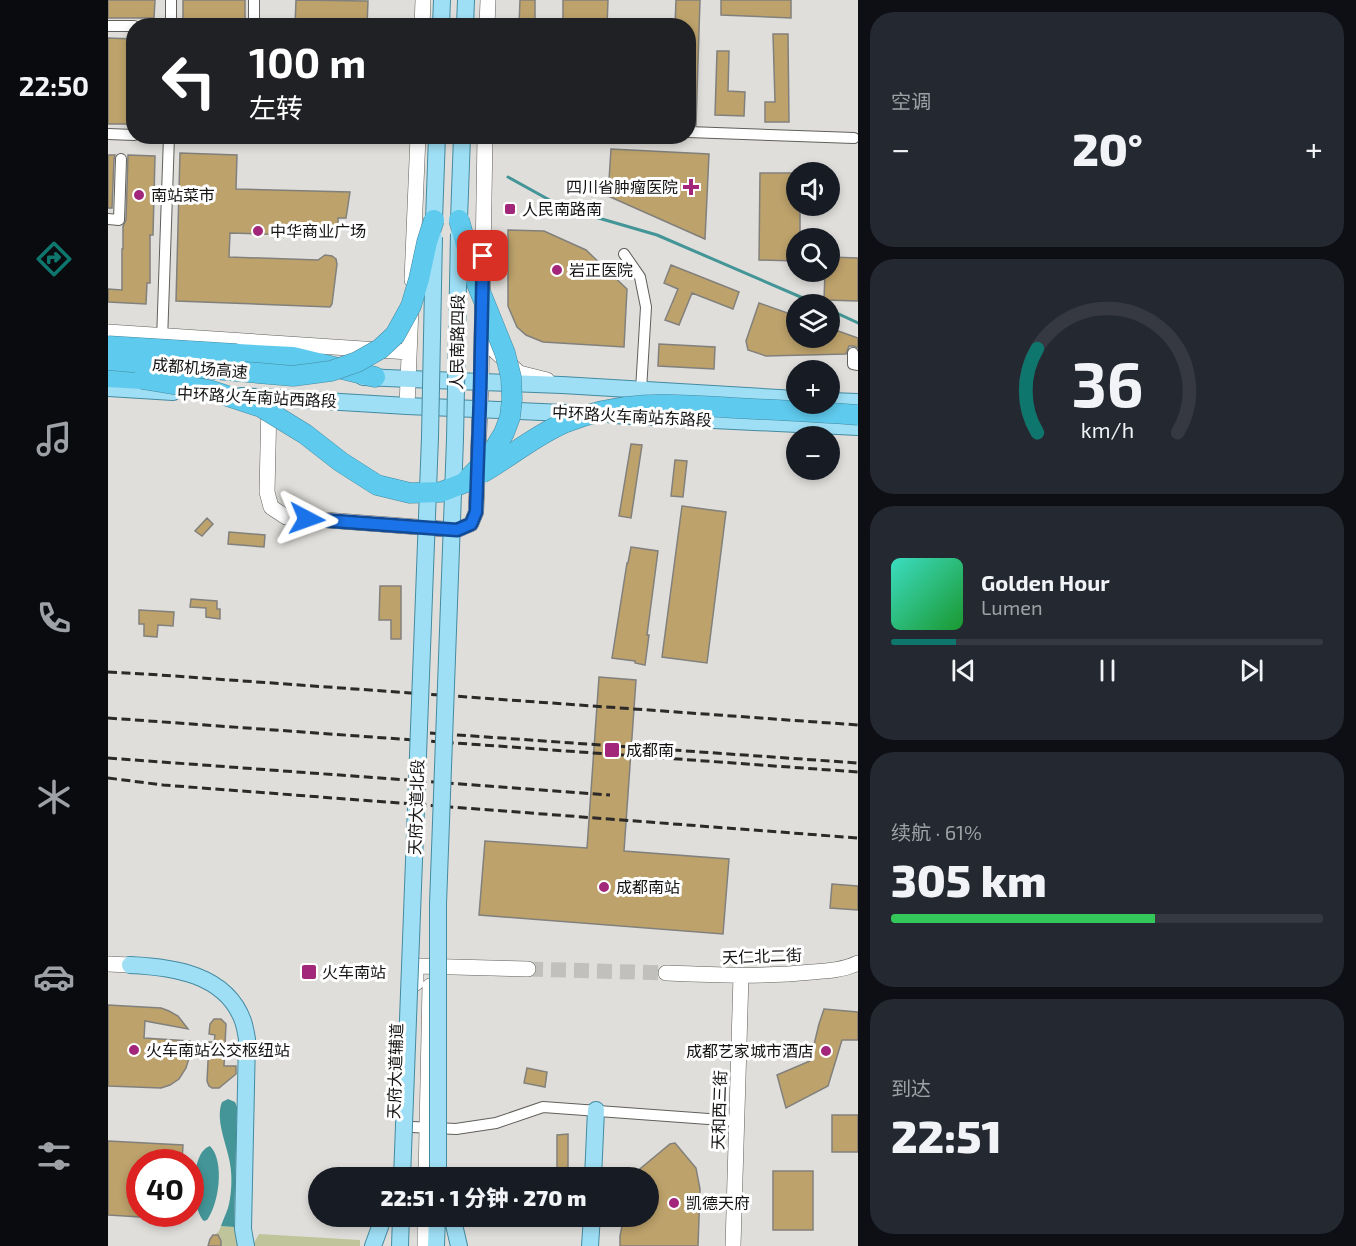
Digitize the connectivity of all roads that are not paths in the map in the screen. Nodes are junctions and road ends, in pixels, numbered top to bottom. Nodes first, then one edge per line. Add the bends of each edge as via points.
1 (171, 0) edge
2 (254, 0) edge
3 (423, 0) edge
4 (442, 0) edge
5 (466, 0) edge
6 (488, 0) edge
7 (171, 18) edge
8 (254, 18) edge
9 (422, 18) edge
10 (441, 18) edge
11 (465, 18) edge
12 (487, 18) edge
13 (108, 26) edge
14 (126, 26) edge
15 (696, 132) edge
16 (108, 134) edge
17 (126, 135) edge
18 (854, 138) dead end
19 (169, 144) edge
20 (418, 144) edge
21 (437, 144) edge
22 (462, 144) edge
23 (485, 144) edge
24 (120, 159) dead end
25 (108, 219) edge
26 (434, 220) junction
27 (459, 220) junction
28 (624, 254) dead end
29 (481, 328) junction
30 (108, 332) edge
31 (162, 336) junction
32 (108, 346) edge
33 (409, 352) junction
34 (854, 353) dead end
35 (108, 360) edge
36 (160, 365) junction
37 (858, 365) edge
38 (108, 377) edge
39 (375, 377) junction
40 (407, 379) junction
41 (481, 382) junction
42 (562, 385) junction
43 (108, 388) edge
44 (641, 390) junction
45 (270, 398) junction
46 (786, 398) edge
47 (840, 401) edge
48 (858, 402) edge
49 (407, 406) junction
50 (480, 409) junction
51 (858, 415) edge
52 (858, 427) edge
53 (430, 437) joint
54 (455, 439) joint
55 (464, 483) junction
56 (858, 963) edge
57 (108, 964) edge
58 (130, 965) joint
59 (423, 966) junction
60 (528, 969) tunnel mouth
61 (666, 973) tunnel mouth
62 (741, 976) junction
63 (596, 1110) junction
64 (736, 1120) junction
65 (412, 1127) junction
66 (428, 1127) junction
67 (403, 1154) junction
68 (439, 1159) junction
69 (399, 1167) edge
70 (402, 1167) edge
71 (410, 1167) edge
72 (426, 1167) edge
73 (439, 1167) edge
74 (441, 1167) edge
75 (594, 1167) edge
76 (380, 1227) edge
77 (401, 1227) edge
78 (409, 1227) edge
79 (425, 1227) edge
80 (437, 1227) edge
81 (455, 1227) edge
82 (592, 1227) edge
83 (591, 1244) edge
84 (246, 1246) edge
85 (373, 1246) edge
86 (400, 1246) edge
87 (408, 1246) edge
88 (425, 1246) edge
89 (436, 1246) edge
90 (459, 1246) edge
91 (733, 1246) edge

1 - 7 street
2 - 8 street
3 - 9 street
4 - 10 main road
5 - 11 main road
6 - 12 street
13 - 14 street
15 - 18 street
16 - 17 street
19 - 31 street
20 - 33 street
21 - 26 main road, 人民南路四段
22 - 27 main road, 人民南路四段
23 - 29 street, 人民南路四段
24 - 25 street via 118,220
26 - 35 highway, 成都机场高速, bridge via 411,306 395,335 357,362 331,371 293,376
26 - 53 main road, 人民南路四段, bridge
27 - 54 main road, 人民南路四段, bridge
27 - 55 highway, bridge via 477,284 504,353 512,399 504,433 490,456
28 - 44 street via 640,277 646,307
29 - 41 street, 人民南路四段
29 - 42 street via 493,349 519,373
30 - 31 street
31 - 33 street
31 - 36 street
32 - 39 highway, bridge via 293,357
33 - 40 street
34 - 37 street via 854,364
35 - 36 main road, 中环路火车南站西路段
36 - 39 main road, 中环路火车南站西路段
38 - 55 highway, 成都机场高速, bridge via 209,390 261,406 377,485 410,493 441,492
39 - 40 main road, 中环路火车南站西路段
40 - 41 main road, 中环路火车南站东路段
40 - 49 street
41 - 42 main road, 中环路火车南站东路段
41 - 50 street, 人民南路四段
42 - 44 main road, 中环路火车南站东路段
43 - 45 main road, 中环路火车南站西路段
44 - 46 main road, 中环路火车南站东路段
45 - 49 main road, 中环路火车南站西路段
45 - 50 street, 人民南路四段 via 267,492 272,507 286,517 457,530 471,524 476,512
47 - 48 main road
49 - 50 main road, 中环路火车南站东路段
50 - 52 main road, 中环路火车南站东路段
51 - 55 highway, 成都机场高速, bridge via 670,404 600,411 534,438
53 - 67 main road, 天府大道北段, bridge
54 - 68 main road, 天府大道北段, bridge via 438,904
56 - 62 street, 天仁北二街 via 792,974
57 - 58 street
58 - 84 main road via 196,975 223,992 243,1020 247,1039 243,1229
59 - 60 street
59 - 65 street, 天府大道辅道
59 - 66 street, 天府大道辅道
61 - 62 street, 天仁北二街
62 - 64 street, 天和西三街
63 - 64 street
63 - 66 street via 543,1107 496,1123 456,1129
63 - 75 main road
64 - 91 street, 天和西三街
65 - 66 street
65 - 71 street, 天府大道辅道
66 - 72 street, 天府大道辅道
67 - 69 main road, bridge
67 - 70 main road, 天府大道北段, bridge
68 - 73 main road, 天府大道北段, bridge
68 - 74 main road, bridge
76 - 85 main road
77 - 86 main road
78 - 87 street
79 - 88 street
80 - 89 main road
81 - 90 main road
82 - 83 main road

